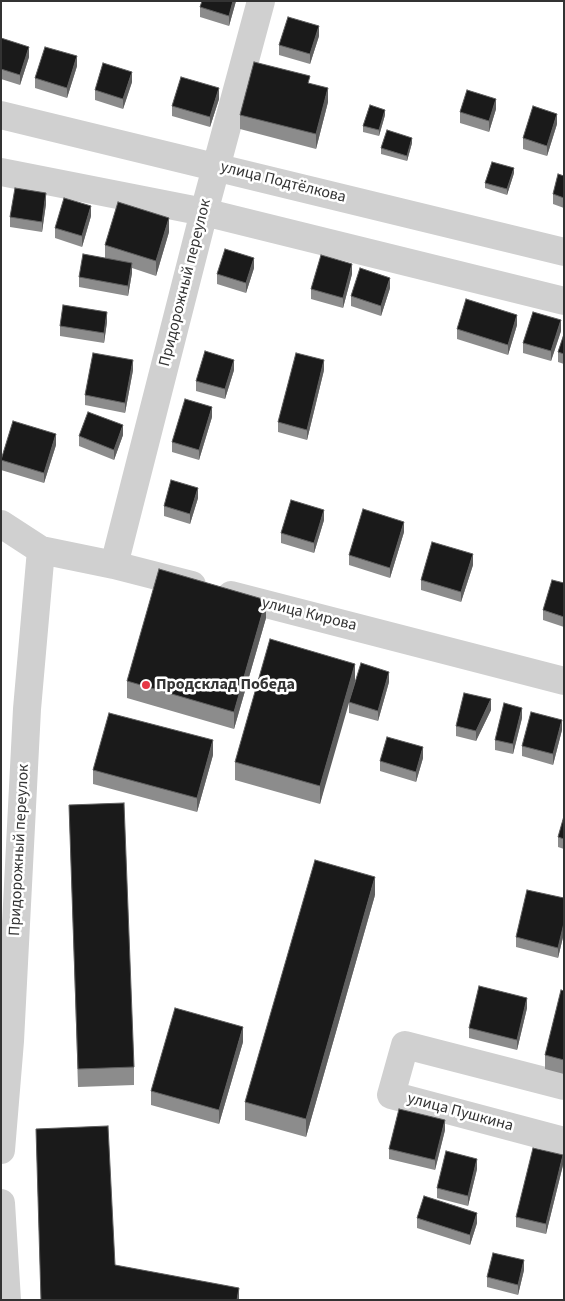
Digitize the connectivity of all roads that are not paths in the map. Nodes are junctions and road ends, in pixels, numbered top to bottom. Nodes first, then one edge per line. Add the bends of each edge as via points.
1 (261, 1) edge
2 (1, 115) edge
3 (216, 166) junction
4 (1, 172) edge
5 (204, 212) junction
6 (564, 252) edge
7 (564, 301) edge
8 (1, 524) edge
9 (41, 550) junction
10 (114, 565) junction
11 (564, 681) edge
12 (564, 1086) edge
13 (564, 1140) edge
14 (1, 1150) edge
15 (1, 1203) edge
16 (7, 1300) edge

1 - 3 street, Придорожный переулок
2 - 3 street, улица Подтёлкова
3 - 5 street, Придорожный переулок
3 - 6 street, улица Подтёлкова
4 - 5 street
5 - 7 street
5 - 10 street, Придорожный переулок
8 - 9 street, улица Кирова
9 - 10 street, улица Кирова
9 - 14 street, Придорожный переулок via 27,710 10,1042
10 - 11 street, улица Кирова
12 - 13 street, улица Пушкина via 404,1045 391,1095
15 - 16 street

